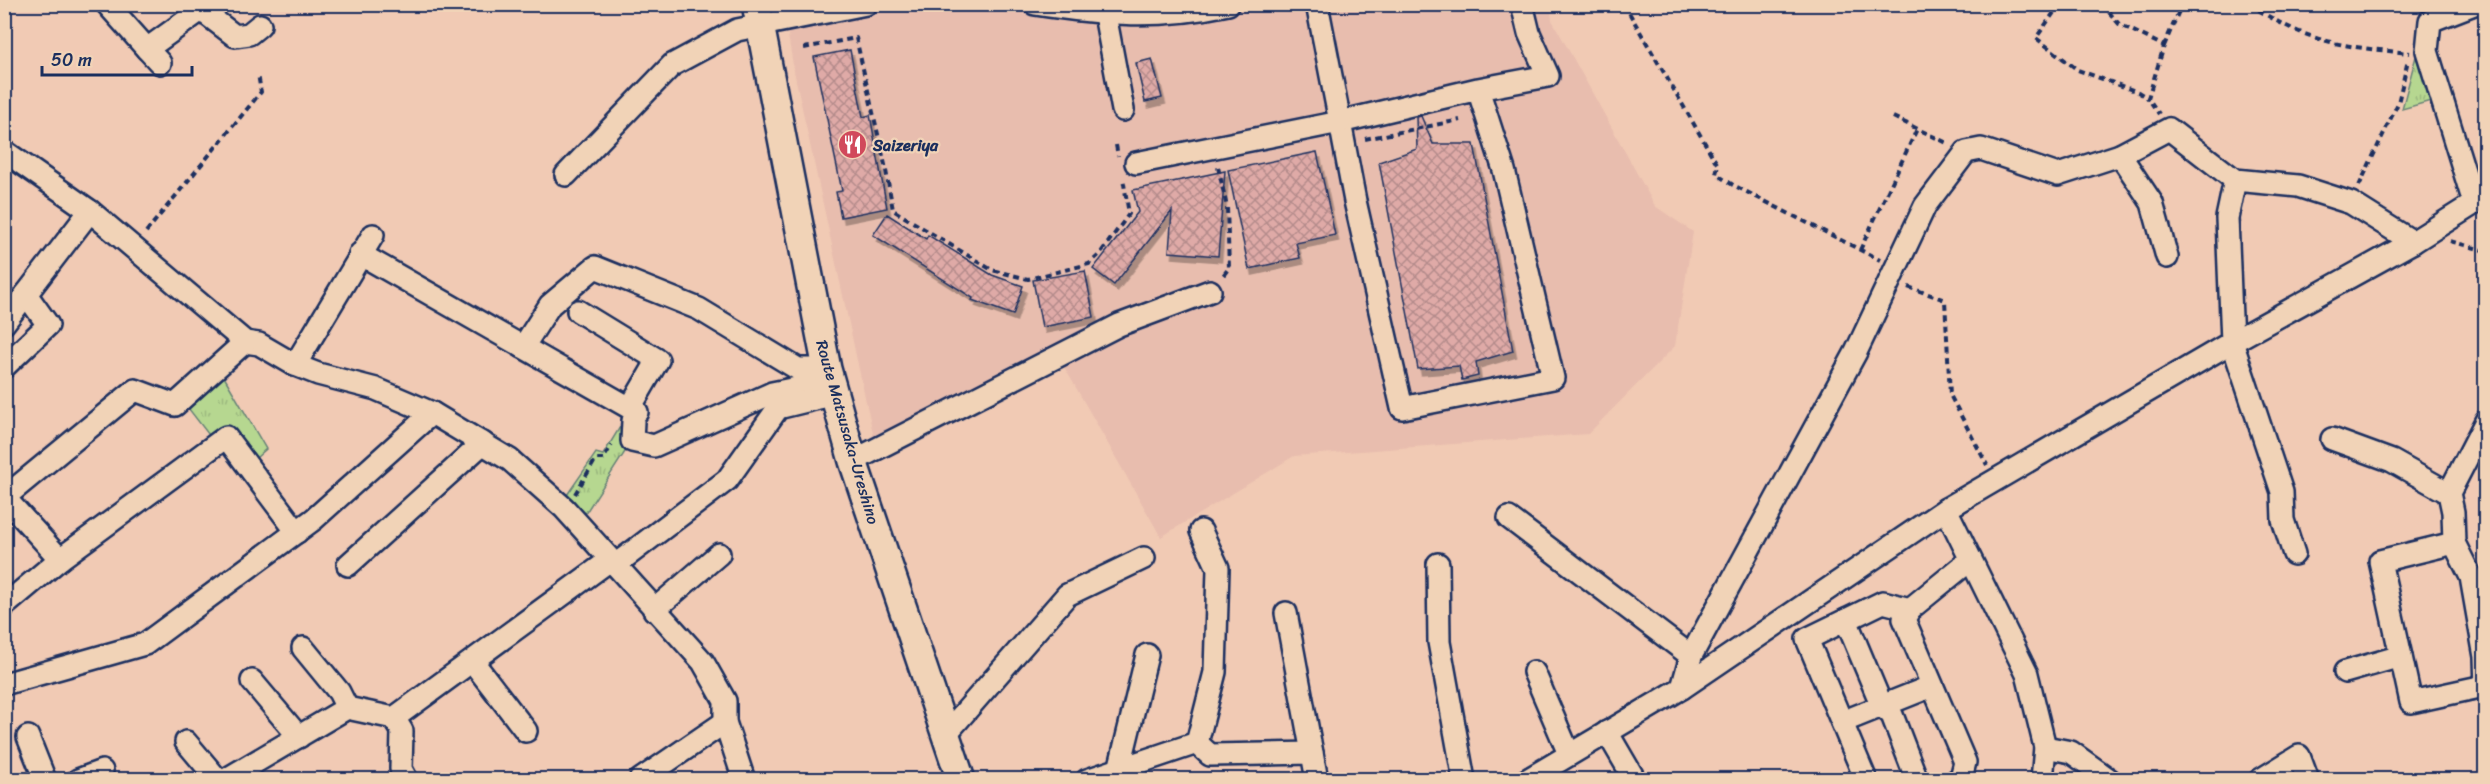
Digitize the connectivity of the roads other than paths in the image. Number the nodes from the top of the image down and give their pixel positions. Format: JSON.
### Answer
{"nodes":[{"id":1,"x":107,"y":4,"type":"edge"},
{"id":2,"x":866,"y":4,"type":"edge"},
{"id":3,"x":1035,"y":4,"type":"edge"},
{"id":4,"x":1228,"y":4,"type":"edge"},
{"id":5,"x":1317,"y":4,"type":"edge"},
{"id":6,"x":1522,"y":4,"type":"edge"},
{"id":7,"x":2474,"y":4,"type":"edge"},
{"id":8,"x":201,"y":7,"type":"edge"},
{"id":9,"x":1104,"y":9,"type":"edge"},
{"id":10,"x":759,"y":16,"type":"edge"},
{"id":11,"x":260,"y":25,"type":"dead end"},
{"id":12,"x":1478,"y":89,"type":"junction"},
{"id":13,"x":1123,"y":110,"type":"dead end"},
{"id":14,"x":1340,"y":122,"type":"junction"},
{"id":15,"x":4,"y":151,"type":"edge"},
{"id":16,"x":2120,"y":155,"type":"junction"},
{"id":17,"x":1126,"y":168,"type":"road end"},
{"id":18,"x":566,"y":175,"type":"dead end"},
{"id":19,"x":2235,"y":180,"type":"junction"},
{"id":20,"x":2480,"y":199,"type":"edge"},
{"id":21,"x":90,"y":211,"type":"junction"},
{"id":22,"x":372,"y":235,"type":"dead end"},
{"id":23,"x":2413,"y":242,"type":"junction"},
{"id":24,"x":360,"y":254,"type":"junction"},
{"id":25,"x":2167,"y":257,"type":"dead end"},
{"id":26,"x":1210,"y":291,"type":"road end"},
{"id":27,"x":26,"y":294,"type":"junction"},
{"id":28,"x":578,"y":311,"type":"dead end"},
{"id":29,"x":5,"y":320,"type":"edge"},
{"id":30,"x":245,"y":342,"type":"junction"},
{"id":31,"x":2232,"y":342,"type":"junction"},
{"id":32,"x":523,"y":347,"type":"junction"},
{"id":33,"x":295,"y":365,"type":"junction"},
{"id":34,"x":4,"y":367,"type":"edge"},
{"id":35,"x":831,"y":381,"type":"junction"},
{"id":36,"x":432,"y":413,"type":"junction"},
{"id":37,"x":633,"y":414,"type":"junction"},
{"id":38,"x":2486,"y":421,"type":"edge"},
{"id":39,"x":2332,"y":439,"type":"dead end"},
{"id":40,"x":483,"y":443,"type":"junction"},
{"id":41,"x":853,"y":461,"type":"junction"},
{"id":42,"x":2449,"y":493,"type":"junction"},
{"id":43,"x":5,"y":497,"type":"edge"},
{"id":44,"x":1946,"y":509,"type":"junction"},
{"id":45,"x":1509,"y":518,"type":"dead end"},
{"id":46,"x":1202,"y":531,"type":"dead end"},
{"id":47,"x":297,"y":532,"type":"junction"},
{"id":48,"x":2454,"y":543,"type":"junction"},
{"id":49,"x":718,"y":554,"type":"dead end"},
{"id":50,"x":2294,"y":554,"type":"dead end"},
{"id":51,"x":1144,"y":558,"type":"dead end"},
{"id":52,"x":60,"y":559,"type":"junction"},
{"id":53,"x":1969,"y":561,"type":"junction"},
{"id":54,"x":612,"y":563,"type":"junction"},
{"id":55,"x":1438,"y":564,"type":"dead end"},
{"id":56,"x":348,"y":565,"type":"dead end"},
{"id":57,"x":4,"y":606,"type":"edge"},
{"id":58,"x":1910,"y":609,"type":"junction"},
{"id":59,"x":654,"y":610,"type":"junction"},
{"id":60,"x":1286,"y":613,"type":"dead end"},
{"id":61,"x":1846,"y":620,"type":"junction"},
{"id":62,"x":303,"y":648,"type":"dead end"},
{"id":63,"x":1147,"y":655,"type":"dead end"},
{"id":64,"x":1691,"y":656,"type":"junction"},
{"id":65,"x":2401,"y":656,"type":"junction"},
{"id":66,"x":473,"y":662,"type":"junction"},
{"id":67,"x":1534,"y":672,"type":"dead end"},
{"id":68,"x":2345,"y":672,"type":"dead end"},
{"id":69,"x":252,"y":681,"type":"dead end"},
{"id":70,"x":4,"y":684,"type":"edge"},
{"id":71,"x":1932,"y":686,"type":"junction"},
{"id":72,"x":1682,"y":688,"type":"junction"},
{"id":73,"x":2485,"y":688,"type":"edge"},
{"id":74,"x":1882,"y":706,"type":"junction"},
{"id":75,"x":347,"y":708,"type":"junction"},
{"id":76,"x":394,"y":718,"type":"junction"},
{"id":77,"x":725,"y":722,"type":"junction"},
{"id":78,"x":1842,"y":722,"type":"junction"},
{"id":79,"x":526,"y":731,"type":"dead end"},
{"id":80,"x":1607,"y":732,"type":"junction"},
{"id":81,"x":945,"y":735,"type":"junction"},
{"id":82,"x":28,"y":737,"type":"dead end"},
{"id":83,"x":299,"y":737,"type":"junction"},
{"id":84,"x":186,"y":742,"type":"dead end"},
{"id":85,"x":1197,"y":743,"type":"junction"},
{"id":86,"x":2044,"y":747,"type":"junction"},
{"id":87,"x":1312,"y":753,"type":"junction"},
{"id":88,"x":1569,"y":754,"type":"junction"},
{"id":89,"x":1119,"y":770,"type":"junction"},
{"id":90,"x":102,"y":771,"type":"dead end"},
{"id":91,"x":1541,"y":776,"type":"edge"},
{"id":92,"x":45,"y":780,"type":"edge"},
{"id":93,"x":78,"y":780,"type":"edge"},
{"id":94,"x":218,"y":780,"type":"edge"},
{"id":95,"x":225,"y":780,"type":"edge"},
{"id":96,"x":407,"y":780,"type":"edge"},
{"id":97,"x":640,"y":780,"type":"edge"},
{"id":98,"x":744,"y":780,"type":"edge"},
{"id":99,"x":961,"y":780,"type":"edge"},
{"id":100,"x":1087,"y":780,"type":"edge"},
{"id":101,"x":1317,"y":780,"type":"edge"},
{"id":102,"x":1464,"y":780,"type":"edge"},
{"id":103,"x":1635,"y":780,"type":"edge"},
{"id":104,"x":1866,"y":780,"type":"edge"},
{"id":105,"x":1917,"y":780,"type":"edge"},
{"id":106,"x":1957,"y":780,"type":"edge"},
{"id":107,"x":2042,"y":780,"type":"edge"},
{"id":108,"x":2110,"y":780,"type":"edge"},
{"id":109,"x":2260,"y":780,"type":"edge"},
{"id":110,"x":2308,"y":780,"type":"edge"}],
"edges":[{"from":1,"to":8,"type":"street"},
{"from":2,"to":10,"type":"street"},
{"from":3,"to":9,"type":"street"},
{"from":4,"to":9,"type":"street"},
{"from":5,"to":14,"type":"street"},
{"from":6,"to":12,"type":"street"},
{"from":7,"to":20,"type":"street"},
{"from":8,"to":11,"type":"street"},
{"from":9,"to":13,"type":"street"},
{"from":10,"to":18,"type":"street"},
{"from":10,"to":35,"type":"main road","name":"Route Matsusaka-Ureshino"},
{"from":12,"to":14,"type":"street"},
{"from":12,"to":14,"type":"street"},
{"from":14,"to":17,"type":"street"},
{"from":15,"to":21,"type":"street"},
{"from":16,"to":19,"type":"street"},
{"from":16,"to":25,"type":"street"},
{"from":16,"to":64,"type":"street"},
{"from":19,"to":23,"type":"street"},
{"from":19,"to":31,"type":"street"},
{"from":20,"to":23,"type":"street"},
{"from":21,"to":27,"type":"street"},
{"from":21,"to":30,"type":"street"},
{"from":22,"to":24,"type":"street"},
{"from":23,"to":31,"type":"street"},
{"from":24,"to":32,"type":"street"},
{"from":24,"to":33,"type":"street"},
{"from":26,"to":41,"type":"street"},
{"from":27,"to":29,"type":"street"},
{"from":27,"to":34,"type":"street"},
{"from":28,"to":37,"type":"street"},
{"from":30,"to":33,"type":"street"},
{"from":30,"to":43,"type":"street"},
{"from":31,"to":44,"type":"street"},
{"from":31,"to":50,"type":"street"},
{"from":32,"to":35,"type":"street"},
{"from":32,"to":37,"type":"street"},
{"from":33,"to":36,"type":"street"},
{"from":35,"to":37,"type":"street"},
{"from":35,"to":41,"type":"main road","name":"Route Matsusaka-Ureshino"},
{"from":35,"to":54,"type":"street"},
{"from":36,"to":40,"type":"street"},
{"from":36,"to":47,"type":"street"},
{"from":38,"to":42,"type":"street"},
{"from":39,"to":42,"type":"street"},
{"from":40,"to":54,"type":"street"},
{"from":40,"to":56,"type":"street"},
{"from":41,"to":81,"type":"main road","name":"Route Matsusaka-Ureshino"},
{"from":42,"to":48,"type":"street"},
{"from":43,"to":52,"type":"street"},
{"from":44,"to":53,"type":"street"},
{"from":44,"to":72,"type":"street"},
{"from":45,"to":64,"type":"street"},
{"from":46,"to":85,"type":"street"},
{"from":47,"to":52,"type":"street"},
{"from":47,"to":70,"type":"street"},
{"from":48,"to":65,"type":"street"},
{"from":48,"to":73,"type":"street"},
{"from":49,"to":59,"type":"street"},
{"from":51,"to":81,"type":"street"},
{"from":52,"to":57,"type":"street"},
{"from":53,"to":58,"type":"street"},
{"from":53,"to":86,"type":"street"},
{"from":54,"to":59,"type":"street"},
{"from":54,"to":66,"type":"street"},
{"from":55,"to":102,"type":"street"},
{"from":58,"to":61,"type":"street"},
{"from":58,"to":71,"type":"street"},
{"from":59,"to":77,"type":"street"},
{"from":60,"to":87,"type":"street"},
{"from":61,"to":74,"type":"street"},
{"from":61,"to":78,"type":"street"},
{"from":62,"to":75,"type":"street"},
{"from":63,"to":89,"type":"street"},
{"from":64,"to":72,"type":"street"},
{"from":65,"to":68,"type":"street"},
{"from":65,"to":73,"type":"street"},
{"from":66,"to":76,"type":"street"},
{"from":66,"to":79,"type":"street"},
{"from":67,"to":88,"type":"street"},
{"from":69,"to":83,"type":"street"},
{"from":71,"to":74,"type":"street"},
{"from":71,"to":106,"type":"street"},
{"from":72,"to":80,"type":"street"},
{"from":74,"to":78,"type":"street"},
{"from":74,"to":105,"type":"street"},
{"from":75,"to":76,"type":"street"},
{"from":75,"to":83,"type":"street"},
{"from":76,"to":96,"type":"street"},
{"from":77,"to":97,"type":"street"},
{"from":77,"to":98,"type":"street"},
{"from":78,"to":104,"type":"street"},
{"from":80,"to":88,"type":"street"},
{"from":80,"to":103,"type":"street"},
{"from":81,"to":99,"type":"main road","name":"Route Matsusaka-Ureshino"},
{"from":82,"to":92,"type":"street"},
{"from":83,"to":95,"type":"street"},
{"from":84,"to":94,"type":"street"},
{"from":85,"to":87,"type":"street"},
{"from":85,"to":89,"type":"street"},
{"from":86,"to":107,"type":"street"},
{"from":86,"to":108,"type":"street"},
{"from":87,"to":101,"type":"street"},
{"from":88,"to":91,"type":"street"},
{"from":89,"to":100,"type":"street"},
{"from":90,"to":93,"type":"street"},
{"from":109,"to":110,"type":"street"}]}
